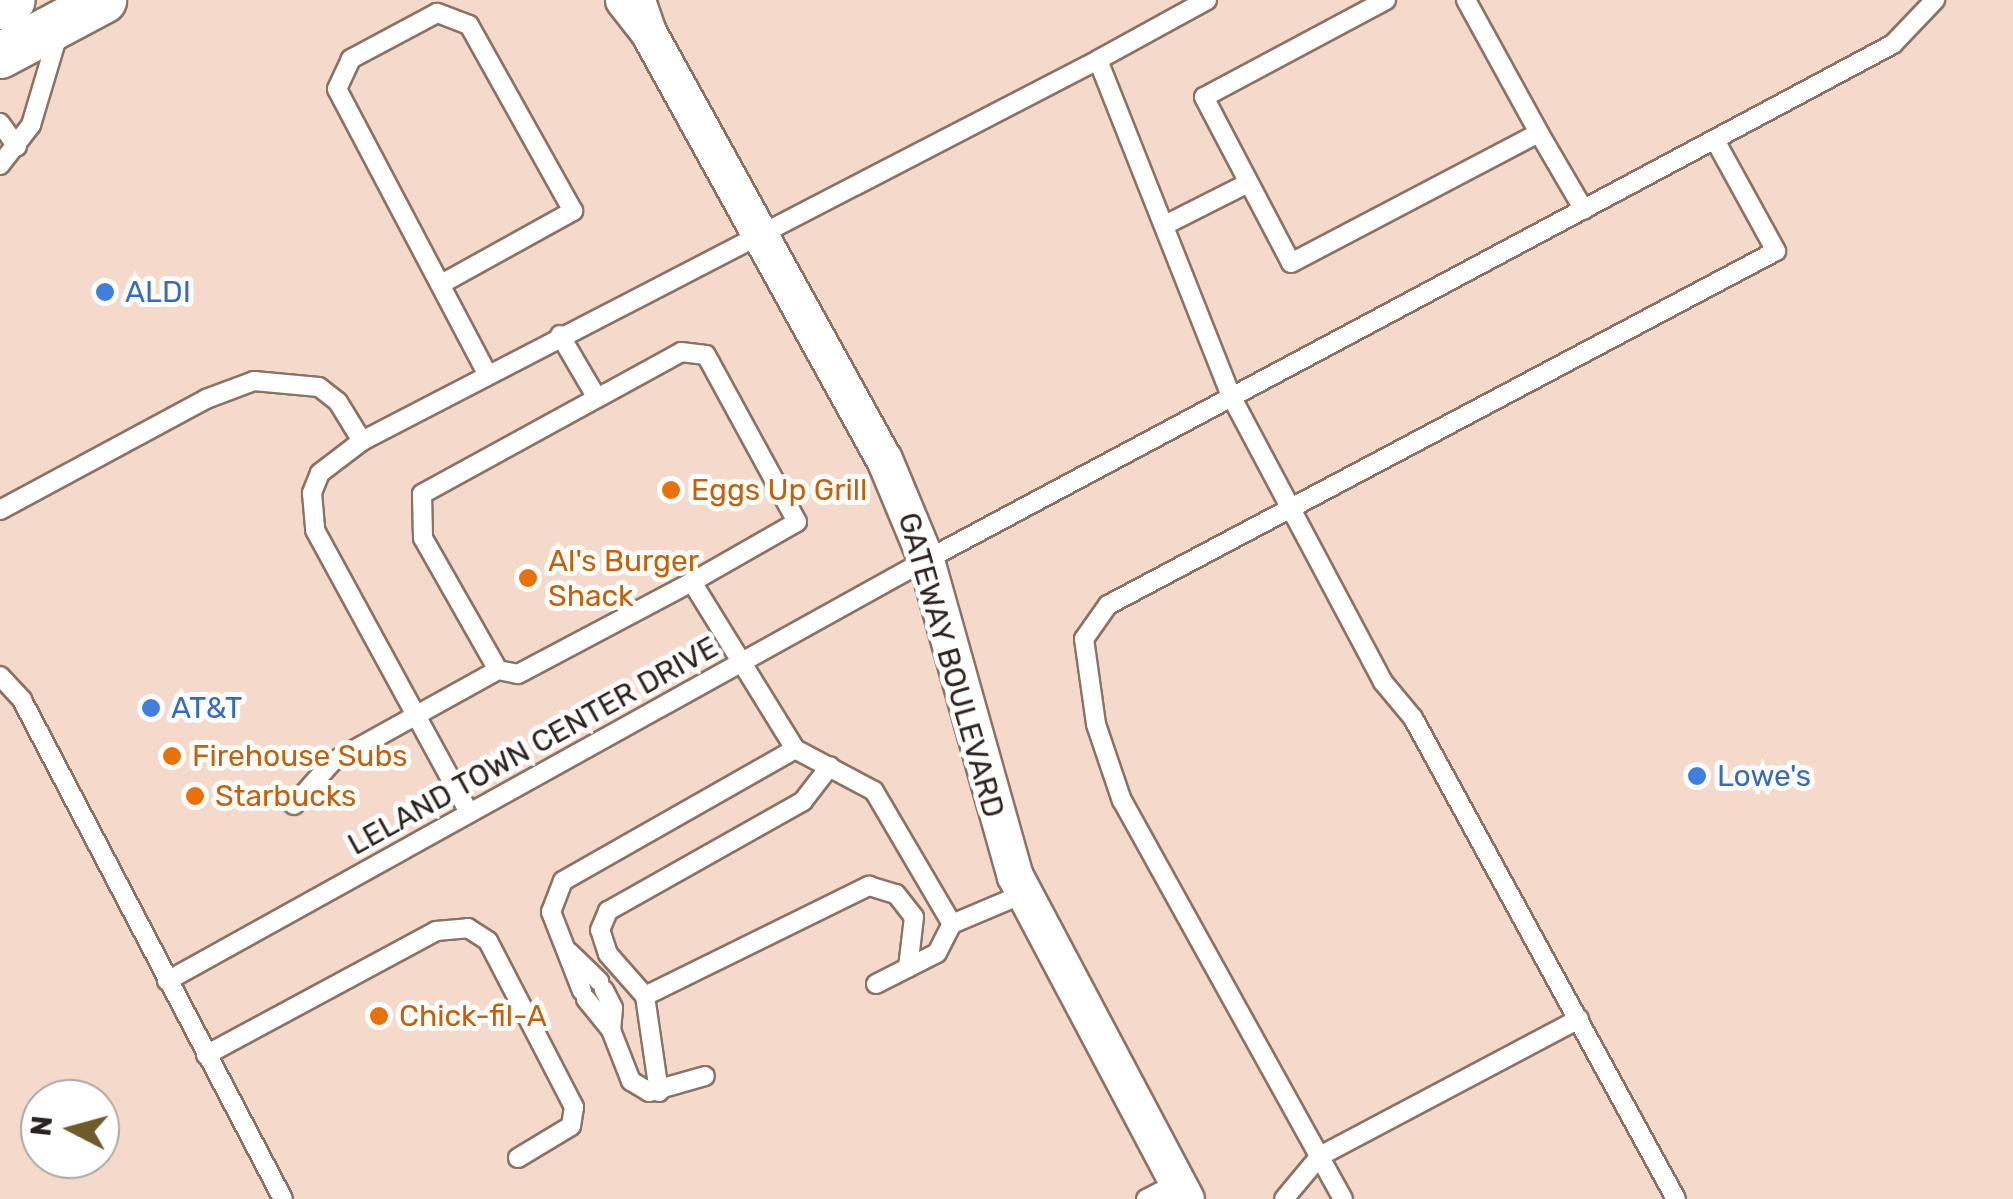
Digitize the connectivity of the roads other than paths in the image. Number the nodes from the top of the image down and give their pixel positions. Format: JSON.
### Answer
{"nodes":[{"id":1,"x":12,"y":0,"type":"edge"},
{"id":2,"x":103,"y":0,"type":"edge"},
{"id":3,"x":623,"y":0,"type":"edge"},
{"id":4,"x":1207,"y":0,"type":"edge"},
{"id":5,"x":1386,"y":0,"type":"edge"},
{"id":6,"x":1466,"y":0,"type":"edge"},
{"id":7,"x":1935,"y":0,"type":"edge"},
{"id":8,"x":0,"y":6,"type":"edge"},
{"id":9,"x":642,"y":16,"type":"edge"},
{"id":10,"x":61,"y":24,"type":"junction"},
{"id":11,"x":0,"y":54,"type":"edge"},
{"id":12,"x":1098,"y":60,"type":"junction"},
{"id":13,"x":0,"y":122,"type":"edge"},
{"id":14,"x":1539,"y":133,"type":"junction"},
{"id":15,"x":1715,"y":140,"type":"junction"},
{"id":16,"x":17,"y":146,"type":"junction"},
{"id":17,"x":0,"y":166,"type":"edge"},
{"id":18,"x":1248,"y":183,"type":"junction"},
{"id":19,"x":1584,"y":210,"type":"junction"},
{"id":20,"x":1167,"y":224,"type":"junction"},
{"id":21,"x":758,"y":232,"type":"junction"},
{"id":22,"x":443,"y":283,"type":"junction"},
{"id":23,"x":560,"y":336,"type":"junction"},
{"id":24,"x":486,"y":372,"type":"junction"},
{"id":25,"x":1232,"y":396,"type":"junction"},
{"id":26,"x":597,"y":398,"type":"junction"},
{"id":27,"x":362,"y":441,"type":"junction"},
{"id":28,"x":1291,"y":505,"type":"junction"},
{"id":29,"x":0,"y":510,"type":"edge"},
{"id":30,"x":926,"y":560,"type":"junction"},
{"id":31,"x":692,"y":582,"type":"junction"},
{"id":32,"x":741,"y":663,"type":"junction"},
{"id":33,"x":498,"y":670,"type":"junction"},
{"id":34,"x":0,"y":676,"type":"edge"},
{"id":35,"x":417,"y":717,"type":"junction"},
{"id":36,"x":795,"y":750,"type":"junction"},
{"id":37,"x":830,"y":766,"type":"junction"},
{"id":38,"x":294,"y":805,"type":"dead end"},
{"id":39,"x":469,"y":813,"type":"junction"},
{"id":40,"x":1023,"y":894,"type":"junction"},
{"id":41,"x":952,"y":924,"type":"junction"},
{"id":42,"x":570,"y":952,"type":"junction"},
{"id":43,"x":908,"y":968,"type":"junction"},
{"id":44,"x":166,"y":981,"type":"junction"},
{"id":45,"x":876,"y":984,"type":"dead end"},
{"id":46,"x":645,"y":996,"type":"junction"},
{"id":47,"x":1579,"y":1019,"type":"junction"},
{"id":48,"x":610,"y":1030,"type":"junction"},
{"id":49,"x":206,"y":1054,"type":"junction"},
{"id":50,"x":705,"y":1076,"type":"dead end"},
{"id":51,"x":660,"y":1092,"type":"junction"},
{"id":52,"x":1320,"y":1156,"type":"junction"},
{"id":53,"x":518,"y":1158,"type":"dead end"},
{"id":54,"x":1169,"y":1194,"type":"edge"},
{"id":55,"x":282,"y":1199,"type":"edge"},
{"id":56,"x":1284,"y":1199,"type":"edge"},
{"id":57,"x":1343,"y":1199,"type":"edge"},
{"id":58,"x":1676,"y":1199,"type":"edge"}],
"edges":[{"from":1,"to":8,"type":"street"},
{"from":2,"to":10,"type":"street"},
{"from":3,"to":9,"type":"street","name":"GATEWAY BOULEVARD"},
{"from":4,"to":12,"type":"lane"},
{"from":5,"to":18,"type":"lane"},
{"from":6,"to":14,"type":"lane"},
{"from":7,"to":15,"type":"lane","name":"LELAND TOWN CENTER DRIVE"},
{"from":9,"to":21,"type":"street","name":"GATEWAY BOULEVARD"},
{"from":10,"to":11,"type":"street"},
{"from":10,"to":16,"type":"lane"},
{"from":12,"to":20,"type":"lane"},
{"from":12,"to":21,"type":"lane"},
{"from":13,"to":16,"type":"lane"},
{"from":14,"to":18,"type":"lane"},
{"from":14,"to":19,"type":"lane"},
{"from":15,"to":19,"type":"lane","name":"LELAND TOWN CENTER DRIVE"},
{"from":15,"to":28,"type":"lane"},
{"from":16,"to":17,"type":"lane"},
{"from":18,"to":20,"type":"lane"},
{"from":19,"to":25,"type":"lane","name":"LELAND TOWN CENTER DRIVE"},
{"from":20,"to":25,"type":"lane"},
{"from":21,"to":23,"type":"lane"},
{"from":21,"to":30,"type":"street","name":"GATEWAY BOULEVARD"},
{"from":22,"to":22,"type":"lane"},
{"from":22,"to":24,"type":"lane"},
{"from":23,"to":24,"type":"lane"},
{"from":23,"to":26,"type":"lane"},
{"from":24,"to":27,"type":"lane"},
{"from":25,"to":28,"type":"lane"},
{"from":25,"to":30,"type":"lane","name":"LELAND TOWN CENTER DRIVE"},
{"from":26,"to":31,"type":"lane"},
{"from":26,"to":33,"type":"lane"},
{"from":27,"to":29,"type":"lane"},
{"from":27,"to":35,"type":"lane"},
{"from":28,"to":47,"type":"lane"},
{"from":28,"to":52,"type":"lane"},
{"from":30,"to":32,"type":"lane","name":"LELAND TOWN CENTER DRIVE"},
{"from":30,"to":40,"type":"street","name":"GATEWAY BOULEVARD"},
{"from":31,"to":32,"type":"lane"},
{"from":31,"to":33,"type":"lane"},
{"from":32,"to":36,"type":"lane"},
{"from":32,"to":39,"type":"lane","name":"LELAND TOWN CENTER DRIVE"},
{"from":33,"to":35,"type":"lane"},
{"from":34,"to":44,"type":"lane"},
{"from":35,"to":38,"type":"lane"},
{"from":35,"to":39,"type":"lane"},
{"from":36,"to":37,"type":"lane"},
{"from":36,"to":42,"type":"lane"},
{"from":37,"to":41,"type":"lane"},
{"from":37,"to":46,"type":"lane"},
{"from":39,"to":44,"type":"lane","name":"LELAND TOWN CENTER DRIVE"},
{"from":40,"to":41,"type":"lane"},
{"from":40,"to":54,"type":"street","name":"GATEWAY BOULEVARD"},
{"from":41,"to":43,"type":"lane"},
{"from":42,"to":48,"type":"lane"},
{"from":42,"to":48,"type":"lane"},
{"from":43,"to":45,"type":"lane"},
{"from":43,"to":46,"type":"lane"},
{"from":44,"to":49,"type":"lane"},
{"from":46,"to":51,"type":"lane"},
{"from":47,"to":52,"type":"lane"},
{"from":47,"to":58,"type":"lane"},
{"from":48,"to":51,"type":"lane"},
{"from":49,"to":53,"type":"lane"},
{"from":49,"to":55,"type":"lane"},
{"from":50,"to":51,"type":"lane"},
{"from":52,"to":56,"type":"lane"},
{"from":52,"to":57,"type":"lane"}]}
